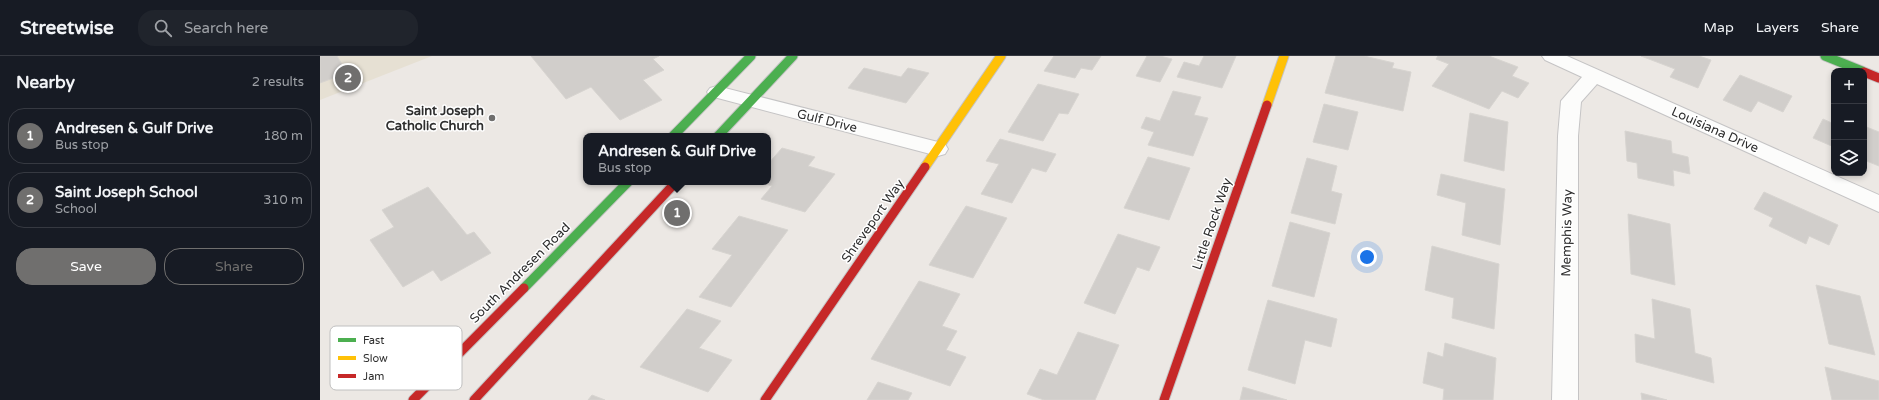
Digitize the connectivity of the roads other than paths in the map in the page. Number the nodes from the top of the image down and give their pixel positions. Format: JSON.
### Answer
{"nodes":[{"id":1,"x":751,"y":56,"type":"edge"},
{"id":2,"x":793,"y":56,"type":"edge"},
{"id":3,"x":1001,"y":56,"type":"edge"},
{"id":4,"x":1284,"y":56,"type":"edge"},
{"id":5,"x":1551,"y":56,"type":"edge"},
{"id":6,"x":1824,"y":56,"type":"edge"},
{"id":7,"x":1855,"y":68,"type":"edge"},
{"id":8,"x":1867,"y":73,"type":"edge"},
{"id":9,"x":1594,"y":75,"type":"junction"},
{"id":10,"x":1879,"y":78,"type":"edge"},
{"id":11,"x":717,"y":92,"type":"junction"},
{"id":12,"x":751,"y":101,"type":"junction"},
{"id":13,"x":676,"y":133,"type":"edge"},
{"id":14,"x":721,"y":133,"type":"edge"},
{"id":15,"x":938,"y":149,"type":"junction"},
{"id":16,"x":625,"y":185,"type":"edge"},
{"id":17,"x":673,"y":185,"type":"edge"},
{"id":18,"x":1879,"y":204,"type":"edge"},
{"id":19,"x":462,"y":350,"type":"edge"},
{"id":20,"x":423,"y":390,"type":"edge"},
{"id":21,"x":413,"y":400,"type":"edge"},
{"id":22,"x":474,"y":400,"type":"edge"},
{"id":23,"x":765,"y":400,"type":"edge"},
{"id":24,"x":1164,"y":400,"type":"edge"},
{"id":25,"x":1565,"y":400,"type":"edge"}],
"edges":[{"from":1,"to":11,"type":"street"},
{"from":2,"to":12,"type":"street"},
{"from":3,"to":15,"type":"street","name":"Shreveport Way"},
{"from":4,"to":24,"type":"street","name":"Little Rock Way"},
{"from":5,"to":9,"type":"street","name":"Louisiana Drive"},
{"from":6,"to":7,"type":"street"},
{"from":8,"to":10,"type":"street"},
{"from":9,"to":18,"type":"street","name":"Louisiana Drive"},
{"from":9,"to":25,"type":"street","name":"Memphis Way"},
{"from":11,"to":12,"type":"street","name":"Gulf Drive"},
{"from":11,"to":13,"type":"street"},
{"from":12,"to":14,"type":"street"},
{"from":12,"to":15,"type":"street","name":"Gulf Drive"},
{"from":15,"to":23,"type":"street","name":"Shreveport Way"},
{"from":16,"to":19,"type":"street","name":"South Andresen Road"},
{"from":17,"to":22,"type":"street"},
{"from":20,"to":21,"type":"street","name":"South Andresen Road"}]}
